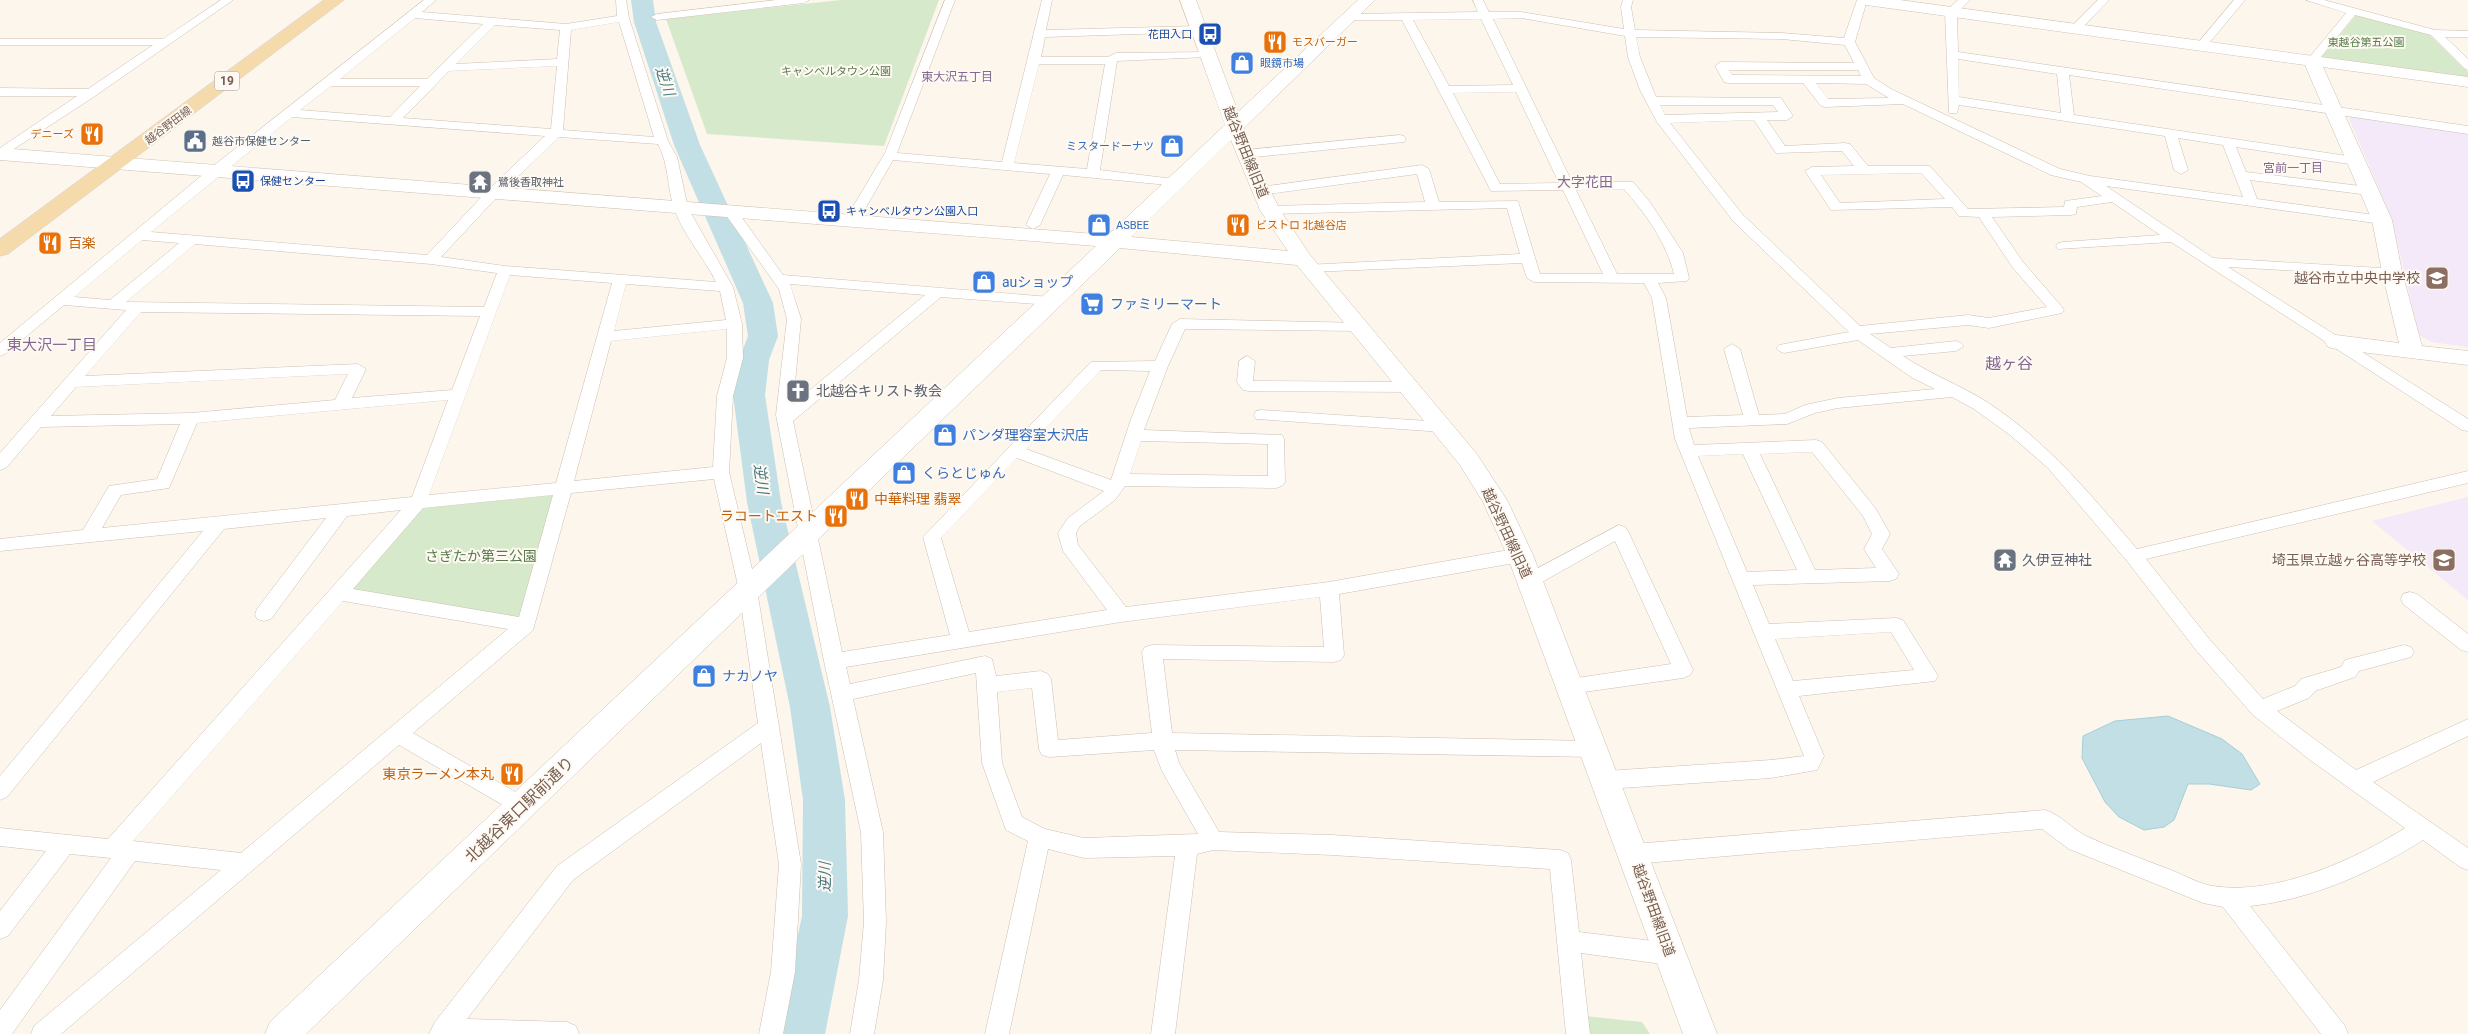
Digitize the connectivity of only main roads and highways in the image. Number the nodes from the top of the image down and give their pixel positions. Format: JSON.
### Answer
{"nodes":[{"id":1,"x":316,"y":0,"type":"edge"},
{"id":2,"x":335,"y":0,"type":"edge"},
{"id":3,"x":109,"y":162,"type":"junction"},
{"id":4,"x":0,"y":234,"type":"edge"},
{"id":5,"x":0,"y":249,"type":"edge"}],
"edges":[{"from":1,"to":3,"type":"main road","name":"越谷野田線","number":"19"},
{"from":2,"to":3,"type":"main road","name":"越谷野田線","number":"19"},
{"from":3,"to":4,"type":"main road","name":"越谷野田線","number":"19"},
{"from":3,"to":5,"type":"main road","name":"越谷野田線","number":"19"}]}
